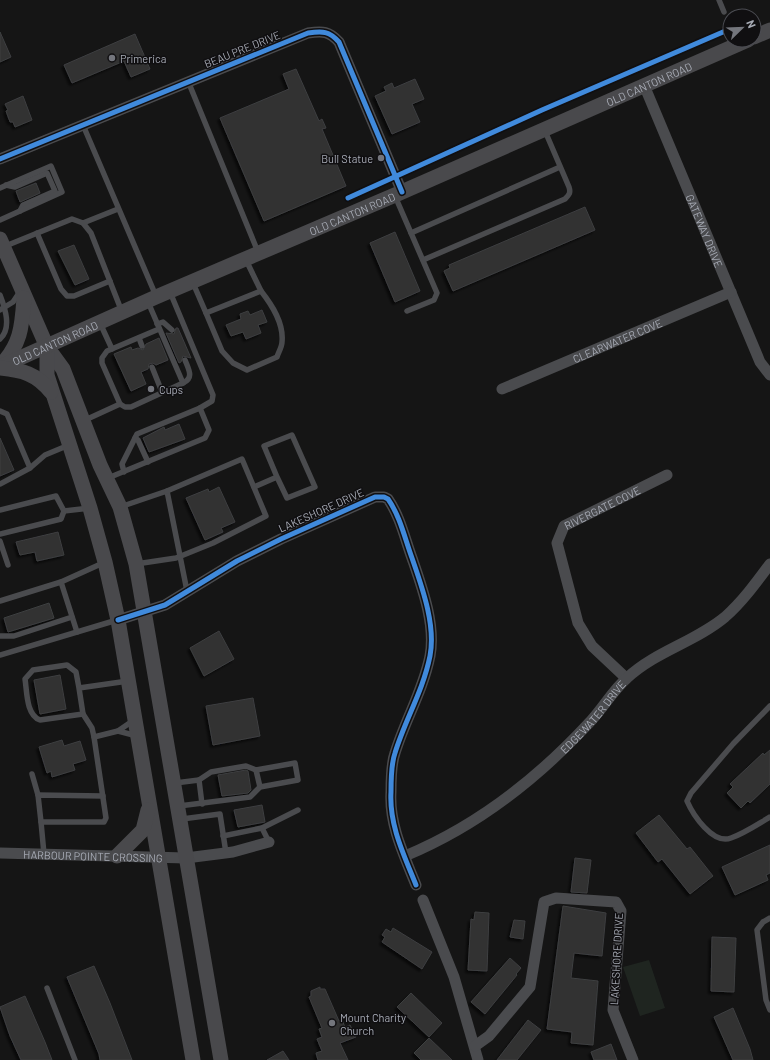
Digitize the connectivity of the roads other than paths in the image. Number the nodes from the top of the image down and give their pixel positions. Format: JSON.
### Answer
{"nodes":[{"id":1,"x":730,"y":48,"type":"edge"},
{"id":2,"x":188,"y":81,"type":"junction"},
{"id":3,"x":644,"y":85,"type":"junction"},
{"id":4,"x":83,"y":125,"type":"junction"},
{"id":5,"x":544,"y":129,"type":"junction"},
{"id":6,"x":0,"y":159,"type":"edge"},
{"id":7,"x":560,"y":168,"type":"junction"},
{"id":8,"x":3,"y":187,"type":"edge"},
{"id":9,"x":399,"y":194,"type":"junction"},
{"id":10,"x":118,"y":209,"type":"junction"},
{"id":11,"x":0,"y":220,"type":"edge"},
{"id":12,"x":83,"y":223,"type":"junction"},
{"id":13,"x":37,"y":233,"type":"junction"},
{"id":14,"x":411,"y":233,"type":"junction"},
{"id":15,"x":3,"y":250,"type":"edge"},
{"id":16,"x":252,"y":257,"type":"junction"},
{"id":17,"x":423,"y":260,"type":"junction"},
{"id":18,"x":110,"y":281,"type":"junction"},
{"id":19,"x":192,"y":282,"type":"junction"},
{"id":20,"x":261,"y":291,"type":"junction"},
{"id":21,"x":23,"y":292,"type":"junction"},
{"id":22,"x":731,"y":292,"type":"junction"},
{"id":23,"x":0,"y":295,"type":"edge"},
{"id":24,"x":158,"y":296,"type":"junction"},
{"id":25,"x":3,"y":309,"type":"edge"},
{"id":26,"x":122,"y":312,"type":"junction"},
{"id":27,"x":407,"y":312,"type":"dead end"},
{"id":28,"x":206,"y":313,"type":"junction"},
{"id":29,"x":100,"y":323,"type":"junction"},
{"id":30,"x":158,"y":326,"type":"junction"},
{"id":31,"x":172,"y":330,"type":"dead end"},
{"id":32,"x":139,"y":338,"type":"junction"},
{"id":33,"x":0,"y":339,"type":"edge"},
{"id":34,"x":142,"y":346,"type":"dead end"},
{"id":35,"x":47,"y":347,"type":"junction"},
{"id":36,"x":112,"y":349,"type":"junction"},
{"id":37,"x":185,"y":360,"type":"dead end"},
{"id":38,"x":0,"y":367,"type":"edge"},
{"id":39,"x":152,"y":367,"type":"dead end"},
{"id":40,"x":770,"y":375,"type":"edge"},
{"id":41,"x":183,"y":383,"type":"junction"},
{"id":42,"x":502,"y":388,"type":"dead end"},
{"id":43,"x":162,"y":392,"type":"junction"},
{"id":44,"x":55,"y":398,"type":"junction"},
{"id":45,"x":120,"y":404,"type":"junction"},
{"id":46,"x":200,"y":408,"type":"junction"},
{"id":47,"x":0,"y":411,"type":"edge"},
{"id":48,"x":83,"y":421,"type":"junction"},
{"id":49,"x":135,"y":438,"type":"junction"},
{"id":50,"x":70,"y":444,"type":"junction"},
{"id":51,"x":148,"y":462,"type":"junction"},
{"id":52,"x":30,"y":468,"type":"junction"},
{"id":53,"x":124,"y":472,"type":"junction"},
{"id":54,"x":667,"y":475,"type":"dead end"},
{"id":55,"x":277,"y":477,"type":"junction"},
{"id":56,"x":106,"y":479,"type":"junction"},
{"id":57,"x":0,"y":484,"type":"edge"},
{"id":58,"x":254,"y":487,"type":"junction"},
{"id":59,"x":168,"y":491,"type":"junction"},
{"id":60,"x":120,"y":507,"type":"junction"},
{"id":61,"x":90,"y":508,"type":"junction"},
{"id":62,"x":0,"y":510,"type":"edge"},
{"id":63,"x":64,"y":511,"type":"junction"},
{"id":64,"x":0,"y":534,"type":"edge"},
{"id":65,"x":0,"y":541,"type":"edge"},
{"id":66,"x":180,"y":556,"type":"junction"},
{"id":67,"x":105,"y":562,"type":"junction"},
{"id":68,"x":8,"y":564,"type":"dead end"},
{"id":69,"x":136,"y":564,"type":"junction"},
{"id":70,"x":770,"y":564,"type":"edge"},
{"id":71,"x":61,"y":582,"type":"junction"},
{"id":72,"x":187,"y":591,"type":"junction"},
{"id":73,"x":0,"y":601,"type":"edge"},
{"id":74,"x":145,"y":612,"type":"junction"},
{"id":75,"x":72,"y":618,"type":"junction"},
{"id":76,"x":118,"y":620,"type":"junction"},
{"id":77,"x":77,"y":632,"type":"junction"},
{"id":78,"x":0,"y":636,"type":"edge"},
{"id":79,"x":0,"y":655,"type":"edge"},
{"id":80,"x":626,"y":678,"type":"junction"},
{"id":81,"x":128,"y":681,"type":"junction"},
{"id":82,"x":79,"y":688,"type":"junction"},
{"id":83,"x":770,"y":706,"type":"edge"},
{"id":84,"x":83,"y":714,"type":"junction"},
{"id":85,"x":134,"y":720,"type":"junction"},
{"id":86,"x":118,"y":731,"type":"junction"},
{"id":87,"x":138,"y":736,"type":"junction"},
{"id":88,"x":94,"y":737,"type":"junction"},
{"id":89,"x":256,"y":770,"type":"junction"},
{"id":90,"x":32,"y":774,"type":"dead end"},
{"id":91,"x":199,"y":780,"type":"junction"},
{"id":92,"x":173,"y":783,"type":"junction"},
{"id":93,"x":260,"y":787,"type":"junction"},
{"id":94,"x":38,"y":795,"type":"junction"},
{"id":95,"x":103,"y":796,"type":"junction"},
{"id":96,"x":149,"y":801,"type":"junction"},
{"id":97,"x":202,"y":804,"type":"junction"},
{"id":98,"x":298,"y":810,"type":"dead end"},
{"id":99,"x":178,"y":813,"type":"junction"},
{"id":100,"x":770,"y":817,"type":"edge"},
{"id":101,"x":41,"y":822,"type":"junction"},
{"id":102,"x":262,"y":828,"type":"junction"},
{"id":103,"x":223,"y":836,"type":"junction"},
{"id":104,"x":269,"y":842,"type":"joint"},
{"id":105,"x":0,"y":853,"type":"edge"},
{"id":106,"x":226,"y":853,"type":"junction"},
{"id":107,"x":44,"y":854,"type":"junction"},
{"id":108,"x":117,"y":856,"type":"junction"},
{"id":109,"x":159,"y":856,"type":"junction"},
{"id":110,"x":405,"y":856,"type":"junction"},
{"id":111,"x":186,"y":858,"type":"junction"},
{"id":112,"x":416,"y":885,"type":"dead end"},
{"id":113,"x":423,"y":900,"type":"dead end"},
{"id":114,"x":770,"y":918,"type":"edge"},
{"id":115,"x":47,"y":988,"type":"dead end"},
{"id":116,"x":770,"y":1010,"type":"edge"},
{"id":117,"x":475,"y":1046,"type":"junction"},
{"id":118,"x":75,"y":1060,"type":"edge"},
{"id":119,"x":193,"y":1060,"type":"edge"},
{"id":120,"x":221,"y":1060,"type":"edge"},
{"id":121,"x":478,"y":1060,"type":"edge"},
{"id":122,"x":633,"y":1060,"type":"edge"}],
"edges":[{"from":1,"to":3,"type":"main road","name":"OLD CANTON ROAD"},
{"from":2,"to":4,"type":"street","name":"BEAU PRE DRIVE"},
{"from":2,"to":9,"type":"street","name":"BEAU PRE DRIVE"},
{"from":2,"to":16,"type":"lane"},
{"from":3,"to":5,"type":"main road","name":"OLD CANTON ROAD"},
{"from":3,"to":22,"type":"street","name":"GATEWAY DRIVE"},
{"from":4,"to":6,"type":"street","name":"BEAU PRE DRIVE"},
{"from":4,"to":10,"type":"lane"},
{"from":5,"to":7,"type":"lane"},
{"from":5,"to":9,"type":"main road","name":"OLD CANTON ROAD"},
{"from":7,"to":14,"type":"lane"},
{"from":7,"to":17,"type":"lane"},
{"from":8,"to":11,"type":"lane"},
{"from":9,"to":14,"type":"lane"},
{"from":9,"to":16,"type":"main road","name":"OLD CANTON ROAD"},
{"from":10,"to":12,"type":"lane"},
{"from":10,"to":24,"type":"lane"},
{"from":12,"to":13,"type":"lane"},
{"from":12,"to":18,"type":"lane"},
{"from":13,"to":15,"type":"lane"},
{"from":13,"to":18,"type":"lane"},
{"from":14,"to":17,"type":"lane"},
{"from":15,"to":21,"type":"main road"},
{"from":16,"to":19,"type":"main road","name":"OLD CANTON ROAD"},
{"from":16,"to":20,"type":"lane"},
{"from":17,"to":27,"type":"lane"},
{"from":18,"to":26,"type":"lane"},
{"from":19,"to":24,"type":"main road","name":"OLD CANTON ROAD"},
{"from":19,"to":28,"type":"lane"},
{"from":20,"to":28,"type":"lane"},
{"from":20,"to":28,"type":"lane"},
{"from":21,"to":25,"type":"lane"},
{"from":21,"to":35,"type":"main road"},
{"from":21,"to":38,"type":"main road"},
{"from":22,"to":40,"type":"street","name":"GATEWAY DRIVE"},
{"from":22,"to":42,"type":"street","name":"CLEARWATER COVE"},
{"from":23,"to":25,"type":"lane"},
{"from":24,"to":26,"type":"main road","name":"OLD CANTON ROAD"},
{"from":24,"to":30,"type":"lane"},
{"from":24,"to":46,"type":"lane"},
{"from":25,"to":33,"type":"lane"},
{"from":26,"to":29,"type":"main road","name":"OLD CANTON ROAD"},
{"from":29,"to":35,"type":"main road","name":"OLD CANTON ROAD"},
{"from":29,"to":36,"type":"lane"},
{"from":30,"to":31,"type":"lane"},
{"from":30,"to":32,"type":"lane"},
{"from":30,"to":41,"type":"lane"},
{"from":32,"to":34,"type":"lane"},
{"from":32,"to":36,"type":"lane"},
{"from":35,"to":38,"type":"main road","name":"OLD CANTON ROAD"},
{"from":35,"to":44,"type":"main road"},
{"from":35,"to":48,"type":"main road"},
{"from":36,"to":45,"type":"lane"},
{"from":37,"to":41,"type":"lane"},
{"from":38,"to":44,"type":"main road"},
{"from":39,"to":43,"type":"lane"},
{"from":41,"to":43,"type":"lane"},
{"from":43,"to":45,"type":"lane"},
{"from":44,"to":50,"type":"main road"},
{"from":45,"to":48,"type":"lane"},
{"from":46,"to":49,"type":"lane"},
{"from":46,"to":51,"type":"lane"},
{"from":47,"to":52,"type":"lane"},
{"from":48,"to":56,"type":"main road"},
{"from":49,"to":51,"type":"lane"},
{"from":49,"to":53,"type":"lane"},
{"from":50,"to":52,"type":"lane"},
{"from":50,"to":61,"type":"main road"},
{"from":51,"to":53,"type":"lane"},
{"from":52,"to":57,"type":"lane"},
{"from":53,"to":56,"type":"lane"},
{"from":54,"to":80,"type":"street","name":"RIVERGATE COVE"},
{"from":55,"to":55,"type":"lane"},
{"from":55,"to":58,"type":"lane"},
{"from":56,"to":60,"type":"main road"},
{"from":58,"to":59,"type":"lane"},
{"from":58,"to":66,"type":"lane"},
{"from":59,"to":60,"type":"lane"},
{"from":59,"to":66,"type":"lane"},
{"from":60,"to":69,"type":"main road"},
{"from":61,"to":63,"type":"lane"},
{"from":61,"to":67,"type":"main road"},
{"from":62,"to":63,"type":"lane"},
{"from":63,"to":64,"type":"lane"},
{"from":65,"to":68,"type":"lane"},
{"from":66,"to":69,"type":"lane"},
{"from":66,"to":72,"type":"lane"},
{"from":67,"to":71,"type":"lane"},
{"from":67,"to":76,"type":"main road"},
{"from":69,"to":74,"type":"main road"},
{"from":70,"to":80,"type":"street","name":"EDGEWATER DRIVE"},
{"from":71,"to":73,"type":"lane"},
{"from":71,"to":75,"type":"lane"},
{"from":72,"to":74,"type":"street","name":"LAKESHORE DRIVE"},
{"from":72,"to":110,"type":"street","name":"LAKESHORE DRIVE"},
{"from":74,"to":76,"type":"street","name":"LAKESHORE DRIVE"},
{"from":74,"to":92,"type":"main road"},
{"from":75,"to":77,"type":"lane"},
{"from":75,"to":78,"type":"lane"},
{"from":76,"to":77,"type":"lane"},
{"from":76,"to":81,"type":"main road"},
{"from":77,"to":79,"type":"lane"},
{"from":80,"to":110,"type":"street","name":"EDGEWATER DRIVE"},
{"from":81,"to":82,"type":"lane"},
{"from":81,"to":85,"type":"main road"},
{"from":82,"to":84,"type":"lane"},
{"from":82,"to":84,"type":"lane"},
{"from":83,"to":100,"type":"lane"},
{"from":84,"to":88,"type":"lane"},
{"from":85,"to":86,"type":"lane"},
{"from":85,"to":87,"type":"main road"},
{"from":86,"to":87,"type":"lane"},
{"from":86,"to":88,"type":"lane"},
{"from":87,"to":96,"type":"main road"},
{"from":88,"to":95,"type":"lane"},
{"from":89,"to":91,"type":"lane"},
{"from":89,"to":93,"type":"lane"},
{"from":89,"to":93,"type":"lane"},
{"from":90,"to":94,"type":"lane"},
{"from":91,"to":92,"type":"lane"},
{"from":91,"to":97,"type":"lane"},
{"from":92,"to":99,"type":"main road"},
{"from":93,"to":97,"type":"lane"},
{"from":94,"to":95,"type":"lane"},
{"from":94,"to":101,"type":"lane"},
{"from":95,"to":101,"type":"lane"},
{"from":96,"to":108,"type":"main road"},
{"from":96,"to":109,"type":"main road"},
{"from":97,"to":99,"type":"lane"},
{"from":98,"to":102,"type":"lane"},
{"from":99,"to":103,"type":"lane"},
{"from":99,"to":111,"type":"main road"},
{"from":101,"to":107,"type":"lane"},
{"from":102,"to":103,"type":"lane"},
{"from":102,"to":104,"type":"lane"},
{"from":103,"to":106,"type":"lane"},
{"from":104,"to":106,"type":"street","name":"HARBOUR POINTE CROSSING"},
{"from":105,"to":107,"type":"street","name":"HARBOUR POINTE CROSSING"},
{"from":106,"to":111,"type":"street","name":"HARBOUR POINTE CROSSING"},
{"from":107,"to":108,"type":"street","name":"HARBOUR POINTE CROSSING"},
{"from":108,"to":109,"type":"street","name":"HARBOUR POINTE CROSSING"},
{"from":109,"to":111,"type":"street","name":"HARBOUR POINTE CROSSING"},
{"from":109,"to":119,"type":"main road"},
{"from":110,"to":112,"type":"street","name":"LAKESHORE DRIVE"},
{"from":111,"to":120,"type":"main road"},
{"from":113,"to":117,"type":"street"},
{"from":114,"to":116,"type":"lane"},
{"from":115,"to":118,"type":"lane"},
{"from":117,"to":121,"type":"street"},
{"from":117,"to":122,"type":"street","name":"LAKESHORE DRIVE"}]}
